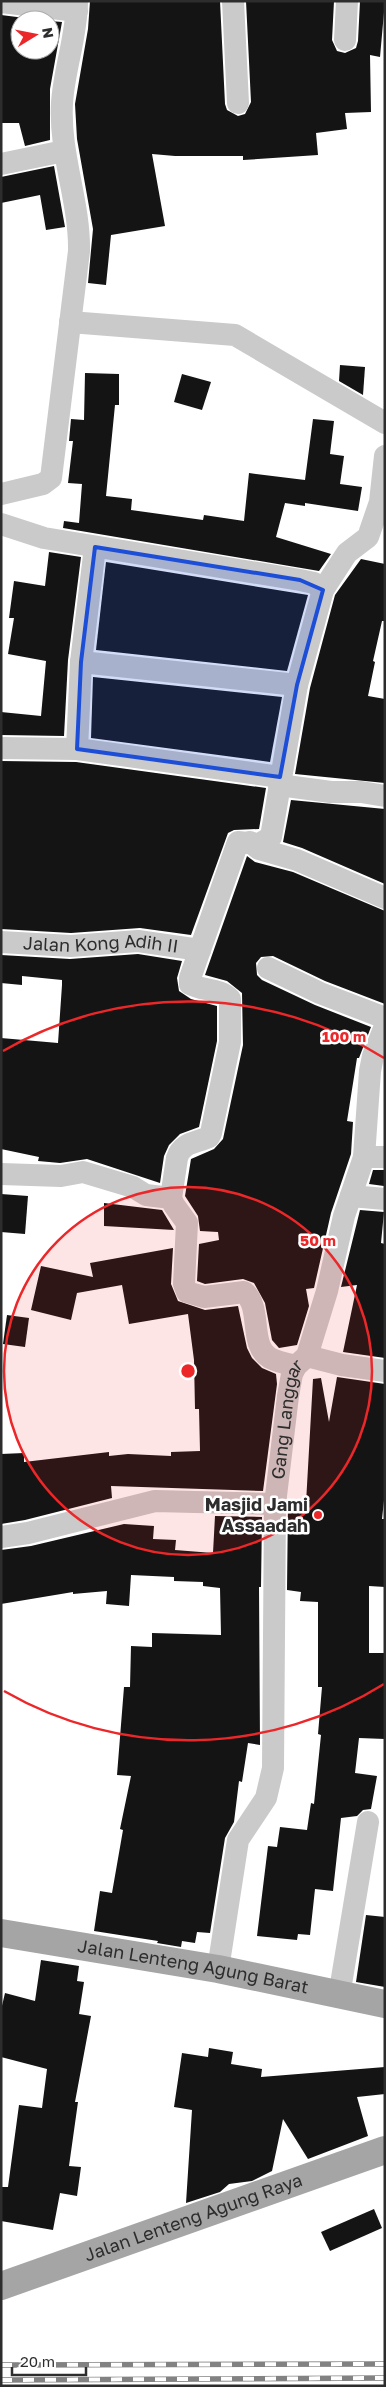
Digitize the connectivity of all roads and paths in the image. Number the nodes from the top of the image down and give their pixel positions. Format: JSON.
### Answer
{"nodes":[{"id":1,"x":233,"y":1,"type":"edge"},
{"id":2,"x":347,"y":1,"type":"edge"},
{"id":3,"x":1,"y":2,"type":"edge"},
{"id":4,"x":77,"y":6,"type":"edge"},
{"id":5,"x":345,"y":40,"type":"dead end"},
{"id":6,"x":238,"y":103,"type":"dead end"},
{"id":7,"x":64,"y":151,"type":"junction"},
{"id":8,"x":1,"y":164,"type":"edge"},
{"id":9,"x":70,"y":322,"type":"junction"},
{"id":10,"x":385,"y":423,"type":"edge"},
{"id":11,"x":385,"y":456,"type":"edge"},
{"id":12,"x":1,"y":494,"type":"edge"},
{"id":13,"x":1,"y":524,"type":"edge"},
{"id":14,"x":95,"y":547,"type":"junction"},
{"id":15,"x":323,"y":590,"type":"junction"},
{"id":16,"x":81,"y":662,"type":"junction"},
{"id":17,"x":297,"y":685,"type":"junction"},
{"id":18,"x":1,"y":748,"type":"edge"},
{"id":19,"x":77,"y":749,"type":"junction"},
{"id":20,"x":279,"y":781,"type":"junction"},
{"id":21,"x":385,"y":796,"type":"edge"},
{"id":22,"x":250,"y":842,"type":"junction"},
{"id":23,"x":385,"y":898,"type":"edge"},
{"id":24,"x":1,"y":942,"type":"edge"},
{"id":25,"x":200,"y":950,"type":"junction"},
{"id":26,"x":268,"y":968,"type":"dead end"},
{"id":27,"x":385,"y":1018,"type":"edge"},
{"id":28,"x":385,"y":1026,"type":"edge"},
{"id":29,"x":377,"y":1071,"type":"edge"},
{"id":30,"x":374,"y":1157,"type":"edge"},
{"id":31,"x":1,"y":1174,"type":"edge"},
{"id":32,"x":351,"y":1196,"type":"junction"},
{"id":33,"x":172,"y":1198,"type":"junction"},
{"id":34,"x":385,"y":1199,"type":"edge"},
{"id":35,"x":302,"y":1361,"type":"junction"},
{"id":36,"x":385,"y":1371,"type":"edge"},
{"id":37,"x":275,"y":1504,"type":"junction"},
{"id":38,"x":1,"y":1537,"type":"edge"},
{"id":39,"x":368,"y":1822,"type":"dead end"},
{"id":40,"x":1,"y":1933,"type":"edge"},
{"id":41,"x":218,"y":1969,"type":"junction"},
{"id":42,"x":338,"y":1996,"type":"junction"},
{"id":43,"x":385,"y":2004,"type":"edge"},
{"id":44,"x":385,"y":2150,"type":"edge"},
{"id":45,"x":1,"y":2286,"type":"edge"}],
"edges":[{"from":1,"to":6,"type":"street"},
{"from":2,"to":5,"type":"street"},
{"from":3,"to":4,"type":"street"},
{"from":4,"to":7,"type":"street"},
{"from":7,"to":8,"type":"street"},
{"from":7,"to":9,"type":"street"},
{"from":9,"to":10,"type":"street"},
{"from":9,"to":12,"type":"street"},
{"from":11,"to":15,"type":"street"},
{"from":13,"to":14,"type":"street"},
{"from":14,"to":15,"type":"street"},
{"from":14,"to":16,"type":"street"},
{"from":15,"to":17,"type":"street"},
{"from":16,"to":17,"type":"street"},
{"from":16,"to":19,"type":"street"},
{"from":17,"to":20,"type":"street"},
{"from":18,"to":19,"type":"street"},
{"from":19,"to":20,"type":"street"},
{"from":20,"to":21,"type":"street"},
{"from":20,"to":22,"type":"street"},
{"from":22,"to":23,"type":"street"},
{"from":22,"to":25,"type":"street"},
{"from":24,"to":25,"type":"street","name":"Jalan Kong Adih II"},
{"from":25,"to":33,"type":"street"},
{"from":26,"to":27,"type":"street"},
{"from":28,"to":29,"type":"street","name":"Gang Langgar"},
{"from":29,"to":30,"type":"street","name":"Gang Langgar"},
{"from":30,"to":32,"type":"street","name":"Gang Langgar"},
{"from":31,"to":33,"type":"street"},
{"from":32,"to":34,"type":"street"},
{"from":32,"to":35,"type":"street","name":"Gang Langgar"},
{"from":33,"to":35,"type":"street"},
{"from":35,"to":36,"type":"street"},
{"from":35,"to":37,"type":"street","name":"Gang Langgar"},
{"from":37,"to":38,"type":"street"},
{"from":37,"to":41,"type":"street","name":"Gang Langgar"},
{"from":39,"to":42,"type":"street"},
{"from":40,"to":41,"type":"main road","name":"Jalan Lenteng Agung Barat"},
{"from":41,"to":42,"type":"main road","name":"Jalan Lenteng Agung Barat"},
{"from":42,"to":43,"type":"main road","name":"Jalan Lenteng Agung Barat"},
{"from":44,"to":45,"type":"main road","name":"Jalan Lenteng Agung Raya"}]}
